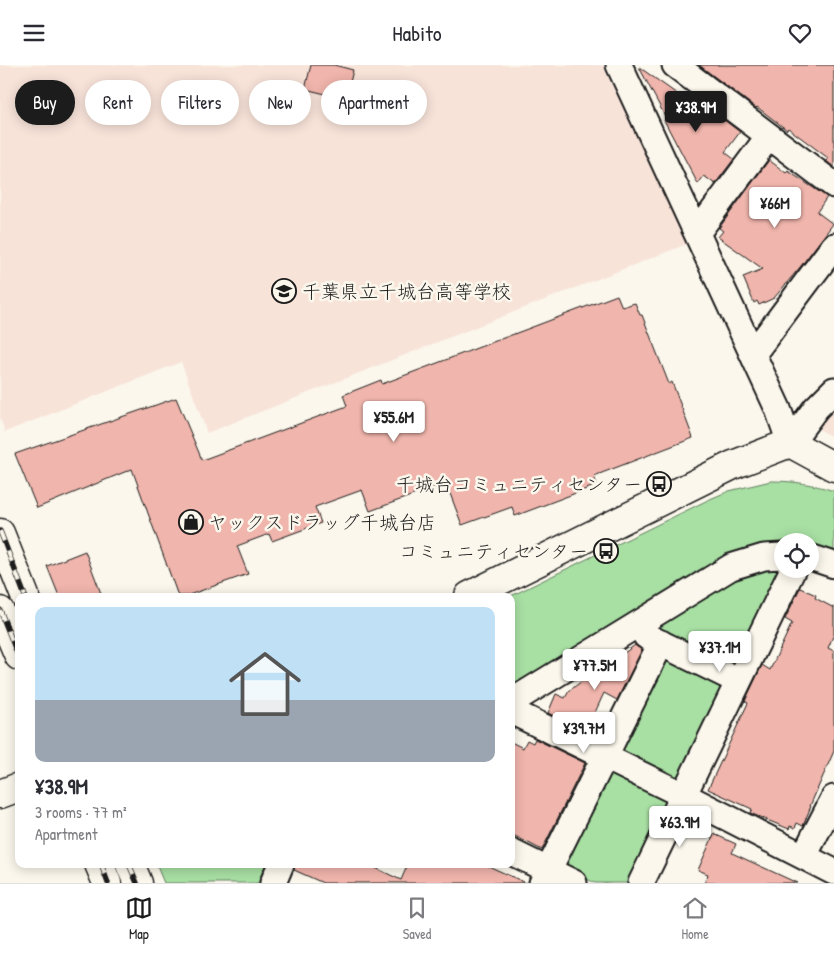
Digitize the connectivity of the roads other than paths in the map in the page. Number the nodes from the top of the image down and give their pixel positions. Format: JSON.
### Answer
{"nodes":[{"id":1,"x":620,"y":65,"type":"edge"},
{"id":2,"x":675,"y":65,"type":"edge"},
{"id":3,"x":769,"y":136,"type":"junction"},
{"id":4,"x":834,"y":185,"type":"edge"},
{"id":5,"x":697,"y":233,"type":"junction"},
{"id":6,"x":834,"y":246,"type":"edge"},
{"id":7,"x":753,"y":354,"type":"junction"},
{"id":8,"x":834,"y":390,"type":"edge"},
{"id":9,"x":790,"y":443,"type":"junction"},
{"id":10,"x":834,"y":467,"type":"edge"},
{"id":11,"x":0,"y":533,"type":"edge"},
{"id":12,"x":774,"y":556,"type":"edge"},
{"id":13,"x":819,"y":560,"type":"edge"},
{"id":14,"x":834,"y":565,"type":"edge"},
{"id":15,"x":788,"y":578,"type":"edge"},
{"id":16,"x":24,"y":593,"type":"edge"},
{"id":17,"x":475,"y":593,"type":"edge"},
{"id":18,"x":0,"y":611,"type":"edge"},
{"id":19,"x":630,"y":628,"type":"junction"},
{"id":20,"x":661,"y":643,"type":"junction"},
{"id":21,"x":15,"y":647,"type":"edge"},
{"id":22,"x":738,"y":681,"type":"junction"},
{"id":23,"x":515,"y":700,"type":"edge"},
{"id":24,"x":515,"y":713,"type":"edge"},
{"id":25,"x":604,"y":757,"type":"junction"},
{"id":26,"x":15,"y":788,"type":"edge"},
{"id":27,"x":0,"y":794,"type":"edge"},
{"id":28,"x":683,"y":795,"type":"junction"},
{"id":29,"x":834,"y":797,"type":"edge"},
{"id":30,"x":515,"y":855,"type":"edge"},
{"id":31,"x":804,"y":857,"type":"junction"},
{"id":32,"x":101,"y":868,"type":"edge"},
{"id":33,"x":132,"y":868,"type":"edge"},
{"id":34,"x":834,"y":872,"type":"edge"},
{"id":35,"x":546,"y":877,"type":"edge"},
{"id":36,"x":107,"y":883,"type":"edge"},
{"id":37,"x":138,"y":883,"type":"edge"},
{"id":38,"x":574,"y":883,"type":"edge"},
{"id":39,"x":641,"y":883,"type":"edge"}],
"edges":[{"from":1,"to":5,"type":"street"},
{"from":2,"to":3,"type":"street"},
{"from":3,"to":4,"type":"street"},
{"from":3,"to":5,"type":"street"},
{"from":5,"to":7,"type":"street"},
{"from":6,"to":7,"type":"street"},
{"from":7,"to":9,"type":"street"},
{"from":8,"to":9,"type":"street"},
{"from":9,"to":10,"type":"street"},
{"from":9,"to":17,"type":"street"},
{"from":11,"to":16,"type":"street"},
{"from":12,"to":19,"type":"street"},
{"from":13,"to":14,"type":"street"},
{"from":15,"to":22,"type":"street"},
{"from":18,"to":21,"type":"street"},
{"from":19,"to":20,"type":"street"},
{"from":19,"to":23,"type":"street"},
{"from":20,"to":22,"type":"street"},
{"from":20,"to":25,"type":"street"},
{"from":22,"to":28,"type":"street"},
{"from":24,"to":25,"type":"street"},
{"from":25,"to":28,"type":"street"},
{"from":25,"to":35,"type":"street"},
{"from":26,"to":27,"type":"street"},
{"from":28,"to":31,"type":"street"},
{"from":28,"to":39,"type":"street"},
{"from":29,"to":31,"type":"street"},
{"from":30,"to":35,"type":"street"},
{"from":31,"to":34,"type":"street"},
{"from":32,"to":36,"type":"street"},
{"from":33,"to":37,"type":"street"},
{"from":35,"to":38,"type":"street"}]}
